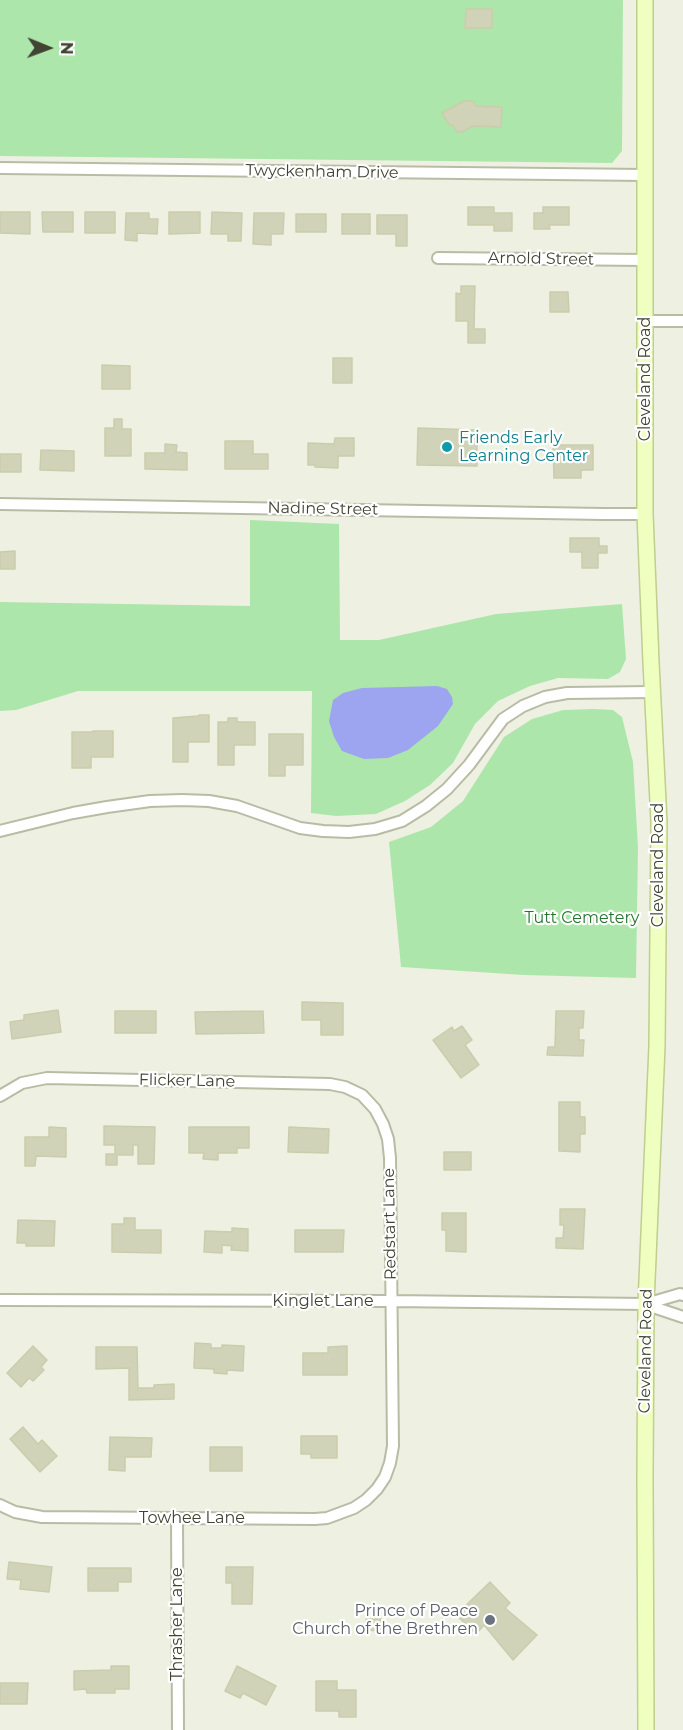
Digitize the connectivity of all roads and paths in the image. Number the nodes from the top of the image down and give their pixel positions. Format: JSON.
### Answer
{"nodes":[{"id":1,"x":645,"y":0,"type":"edge"},
{"id":2,"x":0,"y":168,"type":"edge"},
{"id":3,"x":645,"y":175,"type":"junction"},
{"id":4,"x":438,"y":258,"type":"dead end"},
{"id":5,"x":645,"y":260,"type":"junction"},
{"id":6,"x":645,"y":321,"type":"junction"},
{"id":7,"x":683,"y":321,"type":"edge"},
{"id":8,"x":0,"y":504,"type":"edge"},
{"id":9,"x":645,"y":514,"type":"junction"},
{"id":10,"x":652,"y":692,"type":"junction"},
{"id":11,"x":0,"y":831,"type":"edge"},
{"id":12,"x":0,"y":1096,"type":"edge"},
{"id":13,"x":371,"y":1104,"type":"joint"},
{"id":14,"x":683,"y":1295,"type":"edge"},
{"id":15,"x":0,"y":1300,"type":"edge"},
{"id":16,"x":391,"y":1301,"type":"junction"},
{"id":17,"x":646,"y":1304,"type":"junction"},
{"id":18,"x":683,"y":1317,"type":"edge"},
{"id":19,"x":377,"y":1489,"type":"joint"},
{"id":20,"x":0,"y":1505,"type":"edge"},
{"id":21,"x":177,"y":1518,"type":"junction"},
{"id":22,"x":178,"y":1730,"type":"edge"},
{"id":23,"x":646,"y":1730,"type":"edge"}],
"edges":[{"from":1,"to":3,"type":"main road","name":"Cleveland Road"},
{"from":2,"to":3,"type":"street","name":"Twyckenham Drive"},
{"from":3,"to":5,"type":"main road","name":"Cleveland Road"},
{"from":4,"to":5,"type":"street","name":"Arnold Street"},
{"from":5,"to":6,"type":"main road","name":"Cleveland Road"},
{"from":6,"to":7,"type":"street"},
{"from":6,"to":9,"type":"main road","name":"Cleveland Road"},
{"from":8,"to":9,"type":"street","name":"Nadine Street"},
{"from":9,"to":10,"type":"main road","name":"Cleveland Road"},
{"from":10,"to":11,"type":"street"},
{"from":10,"to":17,"type":"main road","name":"Cleveland Road"},
{"from":12,"to":13,"type":"street","name":"Flicker Lane"},
{"from":13,"to":16,"type":"street","name":"Redstart Lane"},
{"from":14,"to":17,"type":"street"},
{"from":15,"to":16,"type":"street","name":"Kinglet Lane"},
{"from":16,"to":17,"type":"street","name":"Kinglet Lane"},
{"from":16,"to":19,"type":"street","name":"Redstart Lane"},
{"from":17,"to":18,"type":"street"},
{"from":17,"to":23,"type":"main road","name":"Cleveland Road"},
{"from":19,"to":21,"type":"street","name":"Towhee Lane"},
{"from":20,"to":21,"type":"street","name":"Towhee Lane"},
{"from":21,"to":22,"type":"street","name":"Thrasher Lane"}]}
